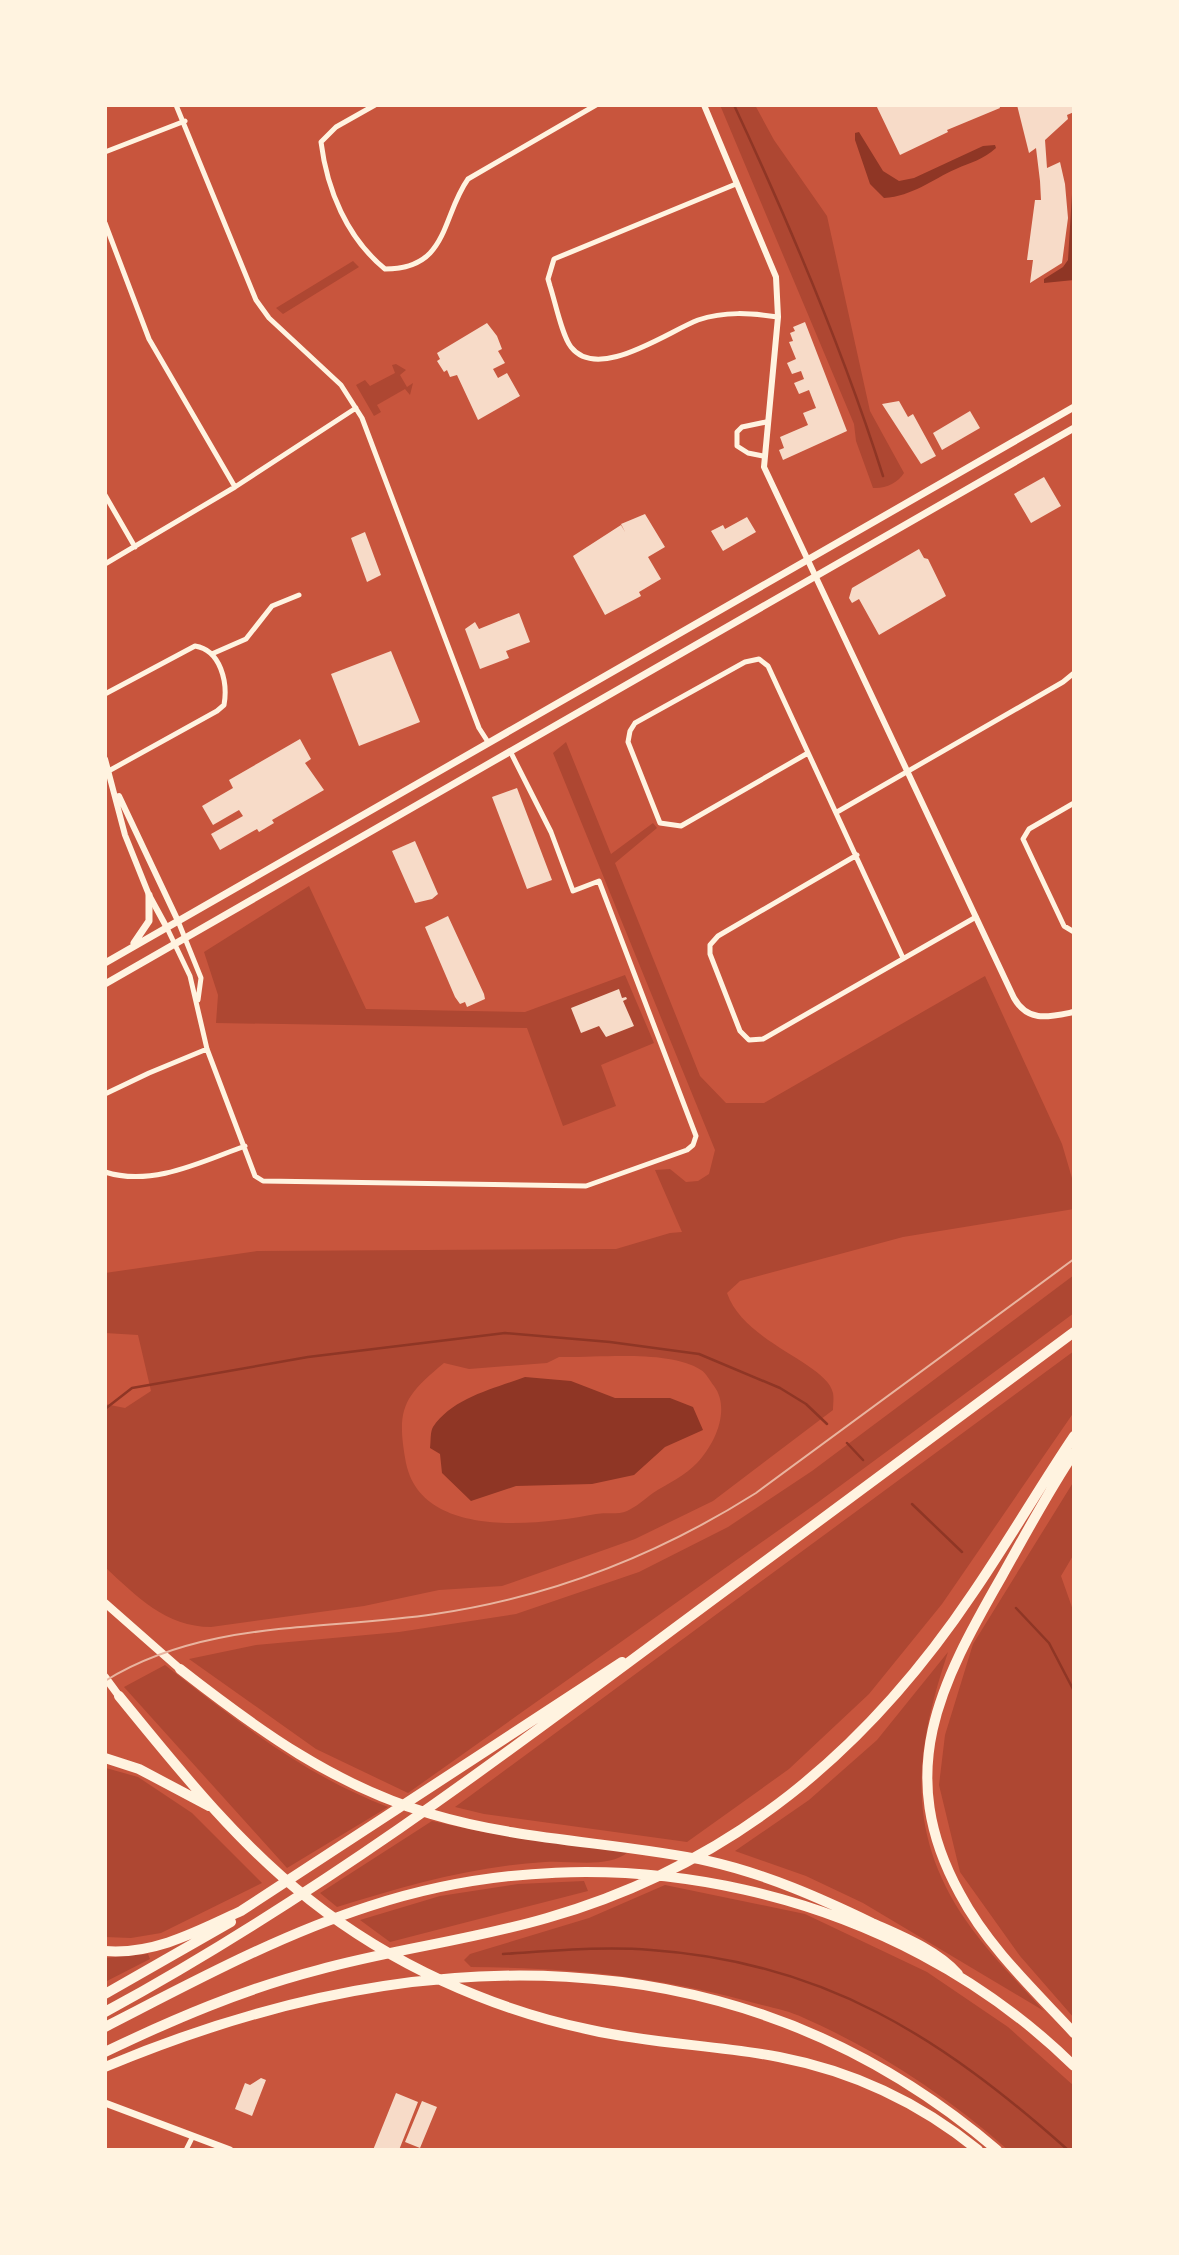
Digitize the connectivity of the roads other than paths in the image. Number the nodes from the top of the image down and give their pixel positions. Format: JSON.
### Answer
{"nodes":[{"id":1,"x":176,"y":105,"type":"edge"},
{"id":2,"x":375,"y":105,"type":"edge"},
{"id":3,"x":596,"y":105,"type":"edge"},
{"id":4,"x":704,"y":105,"type":"edge"},
{"id":5,"x":185,"y":121,"type":"junction"},
{"id":6,"x":105,"y":152,"type":"edge"},
{"id":7,"x":736,"y":184,"type":"junction"},
{"id":8,"x":105,"y":223,"type":"edge"},
{"id":9,"x":778,"y":317,"type":"junction"},
{"id":10,"x":1074,"y":407,"type":"edge"},
{"id":11,"x":356,"y":408,"type":"junction"},
{"id":12,"x":766,"y":422,"type":"junction"},
{"id":13,"x":1074,"y":428,"type":"edge"},
{"id":14,"x":763,"y":456,"type":"junction"},
{"id":15,"x":235,"y":487,"type":"junction"},
{"id":16,"x":105,"y":495,"type":"edge"},
{"id":17,"x":135,"y":547,"type":"junction"},
{"id":18,"x":810,"y":561,"type":"junction"},
{"id":19,"x":105,"y":564,"type":"edge"},
{"id":20,"x":817,"y":574,"type":"junction"},
{"id":21,"x":299,"y":595,"type":"dead end"},
{"id":22,"x":214,"y":653,"type":"junction"},
{"id":23,"x":1074,"y":673,"type":"edge"},
{"id":24,"x":105,"y":694,"type":"edge"},
{"id":25,"x":488,"y":742,"type":"junction"},
{"id":26,"x":510,"y":751,"type":"junction"},
{"id":27,"x":808,"y":753,"type":"junction"},
{"id":28,"x":105,"y":759,"type":"edge"},
{"id":29,"x":107,"y":772,"type":"edge"},
{"id":30,"x":907,"y":772,"type":"junction"},
{"id":31,"x":113,"y":785,"type":"junction"},
{"id":32,"x":1074,"y":803,"type":"edge"},
{"id":33,"x":837,"y":812,"type":"junction"},
{"id":34,"x":857,"y":855,"type":"junction"},
{"id":35,"x":149,"y":895,"type":"junction"},
{"id":36,"x":976,"y":917,"type":"junction"},
{"id":37,"x":178,"y":921,"type":"junction"},
{"id":38,"x":167,"y":928,"type":"junction"},
{"id":39,"x":1074,"y":932,"type":"edge"},
{"id":40,"x":187,"y":938,"type":"junction"},
{"id":41,"x":175,"y":945,"type":"junction"},
{"id":42,"x":132,"y":947,"type":"junction"},
{"id":43,"x":904,"y":958,"type":"junction"},
{"id":44,"x":105,"y":963,"type":"edge"},
{"id":45,"x":105,"y":984,"type":"edge"},
{"id":46,"x":197,"y":1003,"type":"junction"},
{"id":47,"x":1074,"y":1012,"type":"edge"},
{"id":48,"x":207,"y":1049,"type":"junction"},
{"id":49,"x":105,"y":1094,"type":"edge"},
{"id":50,"x":245,"y":1146,"type":"junction"},
{"id":51,"x":105,"y":1172,"type":"edge"},
{"id":52,"x":1074,"y":1332,"type":"edge"},
{"id":53,"x":1074,"y":1436,"type":"edge"},
{"id":54,"x":1074,"y":1453,"type":"edge"},
{"id":55,"x":105,"y":1604,"type":"edge"},
{"id":56,"x":690,"y":1617,"type":"junction"},
{"id":57,"x":180,"y":1669,"type":"joint"},
{"id":58,"x":105,"y":1677,"type":"edge"},
{"id":59,"x":119,"y":1696,"type":"joint"},
{"id":60,"x":105,"y":1758,"type":"edge"},
{"id":61,"x":214,"y":1809,"type":"junction"},
{"id":62,"x":241,"y":1911,"type":"junction"},
{"id":63,"x":105,"y":1951,"type":"edge"},
{"id":64,"x":958,"y":1975,"type":"junction"},
{"id":65,"x":105,"y":1994,"type":"edge"},
{"id":66,"x":105,"y":2012,"type":"edge"},
{"id":67,"x":105,"y":2027,"type":"edge"},
{"id":68,"x":1074,"y":2033,"type":"edge"},
{"id":69,"x":105,"y":2052,"type":"edge"},
{"id":70,"x":1074,"y":2066,"type":"edge"},
{"id":71,"x":105,"y":2067,"type":"edge"},
{"id":72,"x":105,"y":2103,"type":"edge"},
{"id":73,"x":192,"y":2136,"type":"junction"},
{"id":74,"x":187,"y":2150,"type":"edge"},
{"id":75,"x":230,"y":2150,"type":"edge"},
{"id":76,"x":978,"y":2150,"type":"edge"},
{"id":77,"x":997,"y":2150,"type":"edge"}],
"edges":[{"from":1,"to":5,"type":"street"},
{"from":2,"to":3,"type":"street"},
{"from":4,"to":7,"type":"street"},
{"from":5,"to":6,"type":"street"},
{"from":5,"to":11,"type":"street"},
{"from":7,"to":9,"type":"street"},
{"from":7,"to":9,"type":"street"},
{"from":8,"to":15,"type":"street"},
{"from":9,"to":12,"type":"street"},
{"from":10,"to":18,"type":"main road"},
{"from":11,"to":15,"type":"street"},
{"from":11,"to":25,"type":"street"},
{"from":12,"to":14,"type":"street"},
{"from":12,"to":14,"type":"street"},
{"from":13,"to":20,"type":"main road"},
{"from":14,"to":18,"type":"street"},
{"from":15,"to":17,"type":"street"},
{"from":16,"to":17,"type":"street"},
{"from":17,"to":19,"type":"street"},
{"from":18,"to":20,"type":"street"},
{"from":18,"to":25,"type":"main road"},
{"from":20,"to":26,"type":"main road"},
{"from":20,"to":30,"type":"street"},
{"from":21,"to":22,"type":"street"},
{"from":22,"to":24,"type":"street"},
{"from":22,"to":29,"type":"street"},
{"from":23,"to":30,"type":"street"},
{"from":25,"to":37,"type":"main road"},
{"from":26,"to":40,"type":"main road"},
{"from":26,"to":50,"type":"street"},
{"from":27,"to":27,"type":"street"},
{"from":27,"to":33,"type":"street"},
{"from":28,"to":29,"type":"street"},
{"from":29,"to":31,"type":"street"},
{"from":30,"to":33,"type":"street"},
{"from":30,"to":36,"type":"street"},
{"from":31,"to":35,"type":"street"},
{"from":31,"to":37,"type":"street"},
{"from":32,"to":39,"type":"street"},
{"from":33,"to":34,"type":"street"},
{"from":34,"to":43,"type":"street"},
{"from":34,"to":43,"type":"street"},
{"from":35,"to":38,"type":"street"},
{"from":35,"to":42,"type":"main road"},
{"from":36,"to":43,"type":"street"},
{"from":36,"to":47,"type":"street"},
{"from":37,"to":38,"type":"main road"},
{"from":37,"to":40,"type":"street"},
{"from":38,"to":41,"type":"street"},
{"from":38,"to":42,"type":"main road"},
{"from":40,"to":41,"type":"main road"},
{"from":40,"to":46,"type":"street"},
{"from":41,"to":45,"type":"main road"},
{"from":41,"to":46,"type":"street"},
{"from":42,"to":44,"type":"main road"},
{"from":46,"to":48,"type":"street"},
{"from":48,"to":49,"type":"street"},
{"from":48,"to":50,"type":"street"},
{"from":50,"to":51,"type":"street"},
{"from":52,"to":56,"type":"highway"},
{"from":53,"to":69,"type":"highway"},
{"from":54,"to":68,"type":"highway"},
{"from":55,"to":57,"type":"main road"},
{"from":56,"to":62,"type":"highway"},
{"from":56,"to":66,"type":"highway"},
{"from":57,"to":64,"type":"highway"},
{"from":58,"to":59,"type":"main road"},
{"from":59,"to":61,"type":"highway"},
{"from":60,"to":61,"type":"highway"},
{"from":61,"to":76,"type":"highway"},
{"from":62,"to":63,"type":"highway"},
{"from":62,"to":65,"type":"highway"},
{"from":64,"to":67,"type":"highway"},
{"from":64,"to":70,"type":"highway"},
{"from":71,"to":77,"type":"highway"},
{"from":72,"to":73,"type":"main road"},
{"from":73,"to":74,"type":"street"},
{"from":73,"to":75,"type":"main road"}]}
